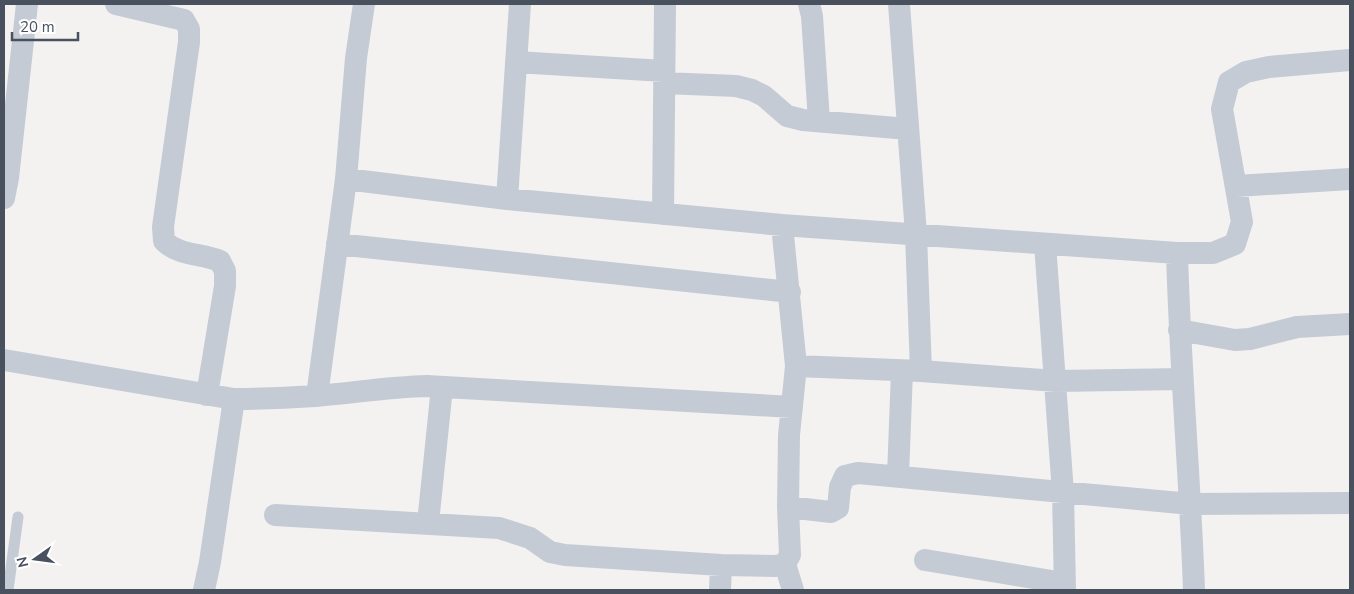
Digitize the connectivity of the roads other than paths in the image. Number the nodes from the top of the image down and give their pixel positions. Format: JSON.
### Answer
{"nodes":[{"id":1,"x":27,"y":4,"type":"edge"},
{"id":2,"x":116,"y":4,"type":"edge"},
{"id":3,"x":364,"y":4,"type":"edge"},
{"id":4,"x":520,"y":4,"type":"edge"},
{"id":5,"x":665,"y":4,"type":"edge"},
{"id":6,"x":809,"y":4,"type":"edge"},
{"id":7,"x":899,"y":4,"type":"edge"},
{"id":8,"x":1350,"y":60,"type":"edge"},
{"id":9,"x":516,"y":62,"type":"junction"},
{"id":10,"x":664,"y":77,"type":"junction"},
{"id":11,"x":819,"y":121,"type":"junction"},
{"id":12,"x":908,"y":129,"type":"junction"},
{"id":13,"x":1350,"y":179,"type":"edge"},
{"id":14,"x":346,"y":180,"type":"junction"},
{"id":15,"x":1236,"y":186,"type":"junction"},
{"id":16,"x":4,"y":198,"type":"edge"},
{"id":17,"x":507,"y":199,"type":"junction"},
{"id":18,"x":663,"y":214,"type":"junction"},
{"id":19,"x":782,"y":225,"type":"junction"},
{"id":20,"x":916,"y":234,"type":"junction"},
{"id":21,"x":337,"y":244,"type":"junction"},
{"id":22,"x":1045,"y":244,"type":"junction"},
{"id":23,"x":1177,"y":253,"type":"junction"},
{"id":24,"x":790,"y":292,"type":"junction"},
{"id":25,"x":1350,"y":324,"type":"edge"},
{"id":26,"x":1179,"y":330,"type":"junction"},
{"id":27,"x":4,"y":360,"type":"edge"},
{"id":28,"x":796,"y":366,"type":"junction"},
{"id":29,"x":911,"y":371,"type":"junction"},
{"id":30,"x":1182,"y":378,"type":"junction"},
{"id":31,"x":1056,"y":381,"type":"junction"},
{"id":32,"x":442,"y":387,"type":"junction"},
{"id":33,"x":207,"y":395,"type":"junction"},
{"id":34,"x":317,"y":396,"type":"junction"},
{"id":35,"x":234,"y":399,"type":"junction"},
{"id":36,"x":792,"y":407,"type":"junction"},
{"id":37,"x":898,"y":476,"type":"junction"},
{"id":38,"x":1063,"y":493,"type":"junction"},
{"id":39,"x":1350,"y":503,"type":"edge"},
{"id":40,"x":1191,"y":504,"type":"junction"},
{"id":41,"x":788,"y":507,"type":"junction"},
{"id":42,"x":276,"y":515,"type":"dead end"},
{"id":43,"x":18,"y":517,"type":"dead end"},
{"id":44,"x":428,"y":523,"type":"junction"},
{"id":45,"x":925,"y":560,"type":"dead end"},
{"id":46,"x":786,"y":564,"type":"junction"},
{"id":47,"x":721,"y":565,"type":"junction"},
{"id":48,"x":1064,"y":587,"type":"edge"},
{"id":49,"x":8,"y":590,"type":"edge"},
{"id":50,"x":204,"y":590,"type":"edge"},
{"id":51,"x":720,"y":590,"type":"edge"},
{"id":52,"x":793,"y":590,"type":"edge"},
{"id":53,"x":1194,"y":590,"type":"edge"}],
"edges":[{"from":1,"to":16,"type":"street"},
{"from":2,"to":33,"type":"street"},
{"from":3,"to":14,"type":"street"},
{"from":4,"to":9,"type":"street"},
{"from":5,"to":10,"type":"street"},
{"from":6,"to":11,"type":"street"},
{"from":7,"to":12,"type":"street"},
{"from":8,"to":15,"type":"street"},
{"from":9,"to":10,"type":"street"},
{"from":9,"to":17,"type":"street"},
{"from":10,"to":11,"type":"street"},
{"from":10,"to":18,"type":"street"},
{"from":11,"to":12,"type":"street"},
{"from":12,"to":20,"type":"street"},
{"from":13,"to":15,"type":"street"},
{"from":14,"to":17,"type":"street"},
{"from":14,"to":21,"type":"street"},
{"from":15,"to":23,"type":"street"},
{"from":17,"to":18,"type":"street"},
{"from":18,"to":19,"type":"street"},
{"from":19,"to":20,"type":"street"},
{"from":19,"to":24,"type":"street"},
{"from":20,"to":22,"type":"street"},
{"from":20,"to":29,"type":"street"},
{"from":21,"to":24,"type":"street"},
{"from":21,"to":34,"type":"street"},
{"from":22,"to":23,"type":"street"},
{"from":22,"to":31,"type":"street"},
{"from":23,"to":26,"type":"street"},
{"from":24,"to":28,"type":"street"},
{"from":25,"to":26,"type":"street"},
{"from":26,"to":30,"type":"street"},
{"from":27,"to":33,"type":"street"},
{"from":28,"to":29,"type":"street"},
{"from":28,"to":36,"type":"street"},
{"from":29,"to":31,"type":"street"},
{"from":29,"to":37,"type":"street"},
{"from":30,"to":31,"type":"street"},
{"from":30,"to":40,"type":"street"},
{"from":31,"to":38,"type":"street"},
{"from":32,"to":34,"type":"street"},
{"from":32,"to":36,"type":"street"},
{"from":32,"to":44,"type":"street"},
{"from":33,"to":35,"type":"street"},
{"from":34,"to":35,"type":"street"},
{"from":35,"to":50,"type":"street"},
{"from":36,"to":41,"type":"street"},
{"from":37,"to":38,"type":"street"},
{"from":37,"to":41,"type":"street"},
{"from":38,"to":40,"type":"street"},
{"from":38,"to":48,"type":"street"},
{"from":39,"to":40,"type":"street"},
{"from":40,"to":53,"type":"street"},
{"from":41,"to":46,"type":"street"},
{"from":42,"to":44,"type":"street"},
{"from":43,"to":49,"type":"lane"},
{"from":44,"to":47,"type":"street"},
{"from":45,"to":48,"type":"street"},
{"from":46,"to":47,"type":"street"},
{"from":46,"to":52,"type":"street"},
{"from":47,"to":51,"type":"street"}]}
